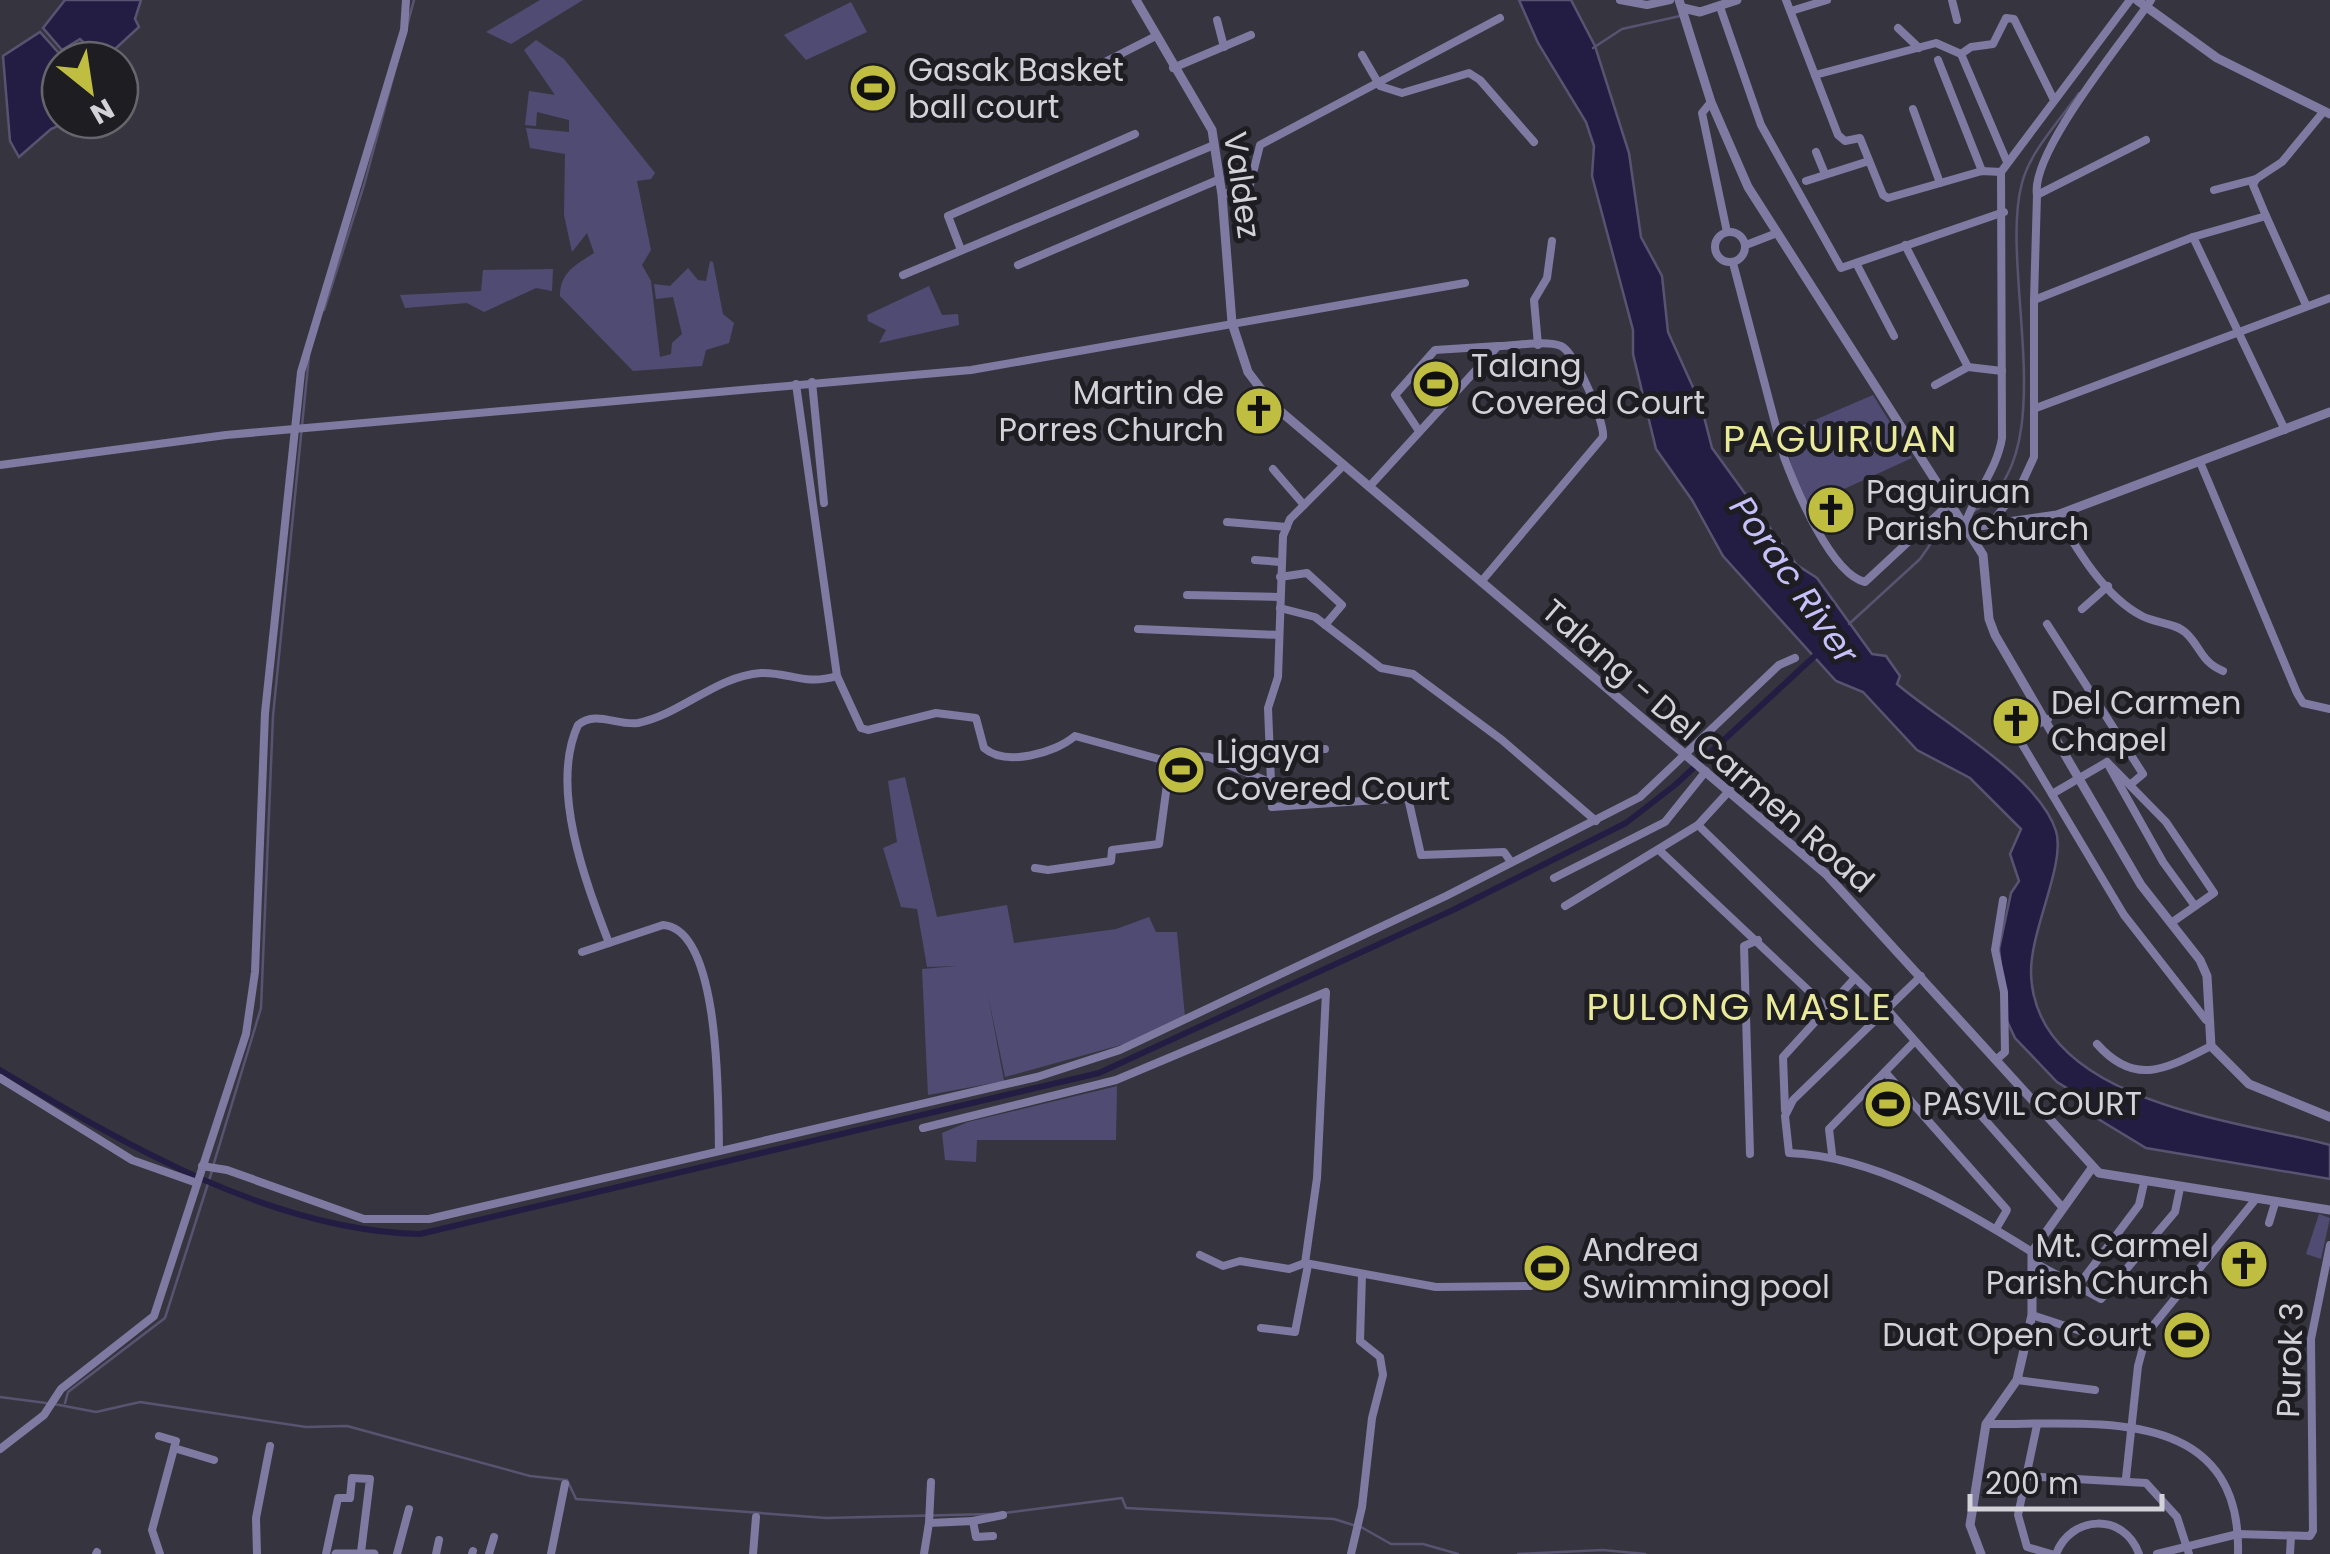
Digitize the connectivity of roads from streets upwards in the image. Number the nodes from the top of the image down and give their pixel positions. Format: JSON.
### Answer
{"nodes":[{"id":1,"x":406,"y":0,"type":"edge"},
{"id":2,"x":1136,"y":0,"type":"edge"},
{"id":3,"x":1620,"y":0,"type":"edge"},
{"id":4,"x":1670,"y":0,"type":"edge"},
{"id":5,"x":1737,"y":0,"type":"edge"},
{"id":6,"x":1786,"y":0,"type":"edge"},
{"id":7,"x":1826,"y":0,"type":"edge"},
{"id":8,"x":1952,"y":0,"type":"edge"},
{"id":9,"x":2142,"y":3,"type":"edge"},
{"id":10,"x":1681,"y":4,"type":"edge"},
{"id":11,"x":1720,"y":7,"type":"junction"},
{"id":12,"x":1791,"y":11,"type":"junction"},
{"id":13,"x":1500,"y":18,"type":"dead end"},
{"id":14,"x":1217,"y":20,"type":"dead end"},
{"id":15,"x":1957,"y":20,"type":"dead end"},
{"id":16,"x":1898,"y":28,"type":"dead end"},
{"id":17,"x":1250,"y":34,"type":"dead end"},
{"id":18,"x":1156,"y":36,"type":"junction"},
{"id":19,"x":1224,"y":47,"type":"junction"},
{"id":20,"x":1919,"y":48,"type":"junction"},
{"id":21,"x":1961,"y":54,"type":"junction"},
{"id":22,"x":1362,"y":56,"type":"dead end"},
{"id":23,"x":1938,"y":60,"type":"dead end"},
{"id":24,"x":1095,"y":68,"type":"dead end"},
{"id":25,"x":1173,"y":68,"type":"junction"},
{"id":26,"x":1815,"y":75,"type":"junction"},
{"id":27,"x":1380,"y":86,"type":"junction"},
{"id":28,"x":2054,"y":98,"type":"junction"},
{"id":29,"x":1711,"y":102,"type":"junction"},
{"id":30,"x":1912,"y":109,"type":"dead end"},
{"id":31,"x":2327,"y":112,"type":"edge"},
{"id":32,"x":1136,"y":134,"type":"dead end"},
{"id":33,"x":2146,"y":140,"type":"dead end"},
{"id":34,"x":1534,"y":142,"type":"dead end"},
{"id":35,"x":1214,"y":144,"type":"junction"},
{"id":36,"x":1816,"y":152,"type":"dead end"},
{"id":37,"x":1869,"y":161,"type":"junction"},
{"id":38,"x":2007,"y":162,"type":"junction"},
{"id":39,"x":1982,"y":171,"type":"junction"},
{"id":40,"x":2001,"y":172,"type":"junction"},
{"id":41,"x":1825,"y":174,"type":"junction"},
{"id":42,"x":2256,"y":178,"type":"junction"},
{"id":43,"x":1220,"y":179,"type":"junction"},
{"id":44,"x":1806,"y":182,"type":"dead end"},
{"id":45,"x":1940,"y":183,"type":"junction"},
{"id":46,"x":2214,"y":190,"type":"dead end"},
{"id":47,"x":1222,"y":195,"type":"junction"},
{"id":48,"x":2037,"y":195,"type":"junction"},
{"id":49,"x":2004,"y":212,"type":"junction"},
{"id":50,"x":2266,"y":216,"type":"junction"},
{"id":51,"x":1726,"y":232,"type":"junction"},
{"id":52,"x":1777,"y":233,"type":"junction"},
{"id":53,"x":2193,"y":237,"type":"junction"},
{"id":54,"x":1552,"y":242,"type":"dead end"},
{"id":55,"x":1905,"y":245,"type":"junction"},
{"id":56,"x":1746,"y":246,"type":"junction"},
{"id":57,"x":961,"y":250,"type":"junction"},
{"id":58,"x":1733,"y":263,"type":"junction"},
{"id":59,"x":1856,"y":263,"type":"junction"},
{"id":60,"x":1018,"y":265,"type":"dead end"},
{"id":61,"x":903,"y":275,"type":"dead end"},
{"id":62,"x":1228,"y":276,"type":"joint"},
{"id":63,"x":1465,"y":283,"type":"dead end"},
{"id":64,"x":2330,"y":298,"type":"edge"},
{"id":65,"x":2034,"y":300,"type":"junction"},
{"id":66,"x":2306,"y":306,"type":"junction"},
{"id":67,"x":1232,"y":324,"type":"junction"},
{"id":68,"x":2236,"y":333,"type":"junction"},
{"id":69,"x":1894,"y":336,"type":"dead end"},
{"id":70,"x":1538,"y":345,"type":"junction"},
{"id":71,"x":1498,"y":346,"type":"junction"},
{"id":72,"x":1968,"y":367,"type":"junction"},
{"id":73,"x":2002,"y":370,"type":"junction"},
{"id":74,"x":812,"y":382,"type":"junction"},
{"id":75,"x":796,"y":384,"type":"junction"},
{"id":76,"x":1935,"y":385,"type":"dead end"},
{"id":77,"x":2036,"y":408,"type":"junction"},
{"id":78,"x":2330,"y":412,"type":"edge"},
{"id":79,"x":2285,"y":430,"type":"junction"},
{"id":80,"x":300,"y":431,"type":"junction"},
{"id":81,"x":1419,"y":431,"type":"junction"},
{"id":82,"x":2200,"y":462,"type":"junction"},
{"id":83,"x":0,"y":465,"type":"edge"},
{"id":84,"x":1344,"y":466,"type":"junction"},
{"id":85,"x":1273,"y":469,"type":"dead end"},
{"id":86,"x":1369,"y":487,"type":"junction"},
{"id":87,"x":824,"y":503,"type":"dead end"},
{"id":88,"x":1304,"y":505,"type":"junction"},
{"id":89,"x":1952,"y":508,"type":"junction"},
{"id":90,"x":2057,"y":515,"type":"junction"},
{"id":91,"x":1226,"y":522,"type":"dead end"},
{"id":92,"x":1965,"y":522,"type":"junction"},
{"id":93,"x":1991,"y":524,"type":"junction"},
{"id":94,"x":1287,"y":527,"type":"junction"},
{"id":95,"x":1255,"y":560,"type":"dead end"},
{"id":96,"x":1280,"y":562,"type":"junction"},
{"id":97,"x":1280,"y":578,"type":"junction"},
{"id":98,"x":1482,"y":582,"type":"junction"},
{"id":99,"x":2108,"y":586,"type":"junction"},
{"id":100,"x":1187,"y":595,"type":"dead end"},
{"id":101,"x":1280,"y":597,"type":"junction"},
{"id":102,"x":1280,"y":608,"type":"junction"},
{"id":103,"x":2082,"y":609,"type":"dead end"},
{"id":104,"x":2048,"y":624,"type":"dead end"},
{"id":105,"x":1325,"y":625,"type":"junction"},
{"id":106,"x":1138,"y":630,"type":"dead end"},
{"id":107,"x":1279,"y":635,"type":"junction"},
{"id":108,"x":1795,"y":658,"type":"dead end"},
{"id":109,"x":2223,"y":671,"type":"dead end"},
{"id":110,"x":837,"y":676,"type":"junction"},
{"id":111,"x":2330,"y":709,"type":"edge"},
{"id":112,"x":2048,"y":719,"type":"junction"},
{"id":113,"x":1325,"y":749,"type":"dead end"},
{"id":114,"x":1270,"y":753,"type":"junction"},
{"id":115,"x":1689,"y":757,"type":"junction"},
{"id":116,"x":1170,"y":762,"type":"junction"},
{"id":117,"x":2107,"y":762,"type":"junction"},
{"id":118,"x":1704,"y":769,"type":"junction"},
{"id":119,"x":2080,"y":777,"type":"junction"},
{"id":120,"x":1272,"y":784,"type":"junction"},
{"id":121,"x":2131,"y":784,"type":"junction"},
{"id":122,"x":1730,"y":790,"type":"junction"},
{"id":123,"x":2052,"y":794,"type":"junction"},
{"id":124,"x":1596,"y":821,"type":"junction"},
{"id":125,"x":1698,"y":825,"type":"junction"},
{"id":126,"x":1629,"y":842,"type":"junction"},
{"id":127,"x":1659,"y":850,"type":"junction"},
{"id":128,"x":1645,"y":860,"type":"junction"},
{"id":129,"x":1511,"y":862,"type":"junction"},
{"id":130,"x":1035,"y":868,"type":"dead end"},
{"id":131,"x":1554,"y":878,"type":"dead end"},
{"id":132,"x":2002,"y":900,"type":"dead end"},
{"id":133,"x":1565,"y":906,"type":"dead end"},
{"id":134,"x":2196,"y":906,"type":"junction"},
{"id":135,"x":2171,"y":923,"type":"junction"},
{"id":136,"x":1758,"y":940,"type":"junction"},
{"id":137,"x":609,"y":943,"type":"junction"},
{"id":138,"x":582,"y":952,"type":"dead end"},
{"id":139,"x":1921,"y":976,"type":"junction"},
{"id":140,"x":1855,"y":978,"type":"junction"},
{"id":141,"x":1828,"y":1008,"type":"junction"},
{"id":142,"x":1886,"y":1008,"type":"junction"},
{"id":143,"x":2206,"y":1020,"type":"junction"},
{"id":144,"x":1914,"y":1042,"type":"junction"},
{"id":145,"x":2097,"y":1044,"type":"dead end"},
{"id":146,"x":2211,"y":1046,"type":"junction"},
{"id":147,"x":1996,"y":1060,"type":"junction"},
{"id":148,"x":1886,"y":1072,"type":"junction"},
{"id":149,"x":0,"y":1078,"type":"edge"},
{"id":150,"x":1037,"y":1080,"type":"junction"},
{"id":151,"x":1040,"y":1098,"type":"junction"},
{"id":152,"x":1785,"y":1116,"type":"junction"},
{"id":153,"x":2330,"y":1117,"type":"edge"},
{"id":154,"x":923,"y":1128,"type":"dead end"},
{"id":155,"x":719,"y":1151,"type":"junction"},
{"id":156,"x":1750,"y":1154,"type":"dead end"},
{"id":157,"x":1832,"y":1154,"type":"junction"},
{"id":158,"x":206,"y":1167,"type":"junction"},
{"id":159,"x":2092,"y":1168,"type":"junction"},
{"id":160,"x":198,"y":1183,"type":"junction"},
{"id":161,"x":2144,"y":1183,"type":"junction"},
{"id":162,"x":2180,"y":1188,"type":"junction"},
{"id":163,"x":2254,"y":1200,"type":"junction"},
{"id":164,"x":2275,"y":1203,"type":"junction"},
{"id":165,"x":2063,"y":1208,"type":"junction"},
{"id":166,"x":2330,"y":1210,"type":"edge"},
{"id":167,"x":2269,"y":1223,"type":"dead end"},
{"id":168,"x":1996,"y":1229,"type":"junction"},
{"id":169,"x":2330,"y":1245,"type":"edge"},
{"id":170,"x":1200,"y":1255,"type":"dead end"},
{"id":171,"x":2034,"y":1258,"type":"junction"},
{"id":172,"x":1307,"y":1264,"type":"junction"},
{"id":173,"x":1362,"y":1276,"type":"junction"},
{"id":174,"x":1530,"y":1286,"type":"dead end"},
{"id":175,"x":2078,"y":1286,"type":"junction"},
{"id":176,"x":2032,"y":1315,"type":"junction"},
{"id":177,"x":1261,"y":1328,"type":"dead end"},
{"id":178,"x":2102,"y":1338,"type":"dead end"},
{"id":179,"x":2017,"y":1380,"type":"junction"},
{"id":180,"x":2095,"y":1390,"type":"dead end"},
{"id":181,"x":1986,"y":1424,"type":"junction"},
{"id":182,"x":2037,"y":1425,"type":"junction"},
{"id":183,"x":2134,"y":1426,"type":"junction"},
{"id":184,"x":160,"y":1436,"type":"dead end"},
{"id":185,"x":270,"y":1446,"type":"dead end"},
{"id":186,"x":174,"y":1448,"type":"junction"},
{"id":187,"x":0,"y":1449,"type":"edge"},
{"id":188,"x":214,"y":1460,"type":"dead end"},
{"id":189,"x":2025,"y":1476,"type":"junction"},
{"id":190,"x":2126,"y":1478,"type":"junction"},
{"id":191,"x":930,"y":1482,"type":"dead end"},
{"id":192,"x":565,"y":1484,"type":"dead end"},
{"id":193,"x":409,"y":1509,"type":"dead end"},
{"id":194,"x":1002,"y":1515,"type":"dead end"},
{"id":195,"x":756,"y":1518,"type":"dead end"},
{"id":196,"x":929,"y":1518,"type":"junction"},
{"id":197,"x":973,"y":1521,"type":"junction"},
{"id":198,"x":2238,"y":1534,"type":"junction"},
{"id":199,"x":993,"y":1536,"type":"dead end"},
{"id":200,"x":2291,"y":1536,"type":"junction"},
{"id":201,"x":494,"y":1537,"type":"dead end"},
{"id":202,"x":439,"y":1540,"type":"dead end"},
{"id":203,"x":2189,"y":1551,"type":"edge"},
{"id":204,"x":362,"y":1552,"type":"junction"},
{"id":205,"x":160,"y":1554,"type":"edge"},
{"id":206,"x":257,"y":1554,"type":"edge"},
{"id":207,"x":326,"y":1554,"type":"edge"},
{"id":208,"x":339,"y":1554,"type":"edge"},
{"id":209,"x":374,"y":1554,"type":"edge"},
{"id":210,"x":397,"y":1554,"type":"edge"},
{"id":211,"x":436,"y":1554,"type":"edge"},
{"id":212,"x":490,"y":1554,"type":"edge"},
{"id":213,"x":551,"y":1554,"type":"edge"},
{"id":214,"x":753,"y":1554,"type":"edge"},
{"id":215,"x":924,"y":1554,"type":"edge"},
{"id":216,"x":1351,"y":1554,"type":"edge"},
{"id":217,"x":1981,"y":1554,"type":"edge"},
{"id":218,"x":2054,"y":1554,"type":"edge"},
{"id":219,"x":2139,"y":1554,"type":"edge"},
{"id":220,"x":2157,"y":1554,"type":"edge"},
{"id":221,"x":2238,"y":1554,"type":"edge"},
{"id":222,"x":2290,"y":1554,"type":"edge"}],
"edges":[{"from":1,"to":80,"type":"street"},
{"from":2,"to":18,"type":"street","name":"Valdez"},
{"from":3,"to":4,"type":"street"},
{"from":5,"to":11,"type":"street"},
{"from":6,"to":12,"type":"street"},
{"from":7,"to":12,"type":"street"},
{"from":8,"to":15,"type":"street"},
{"from":9,"to":28,"type":"street"},
{"from":9,"to":31,"type":"street"},
{"from":9,"to":48,"type":"street"},
{"from":10,"to":11,"type":"street"},
{"from":10,"to":29,"type":"street"},
{"from":11,"to":59,"type":"street"},
{"from":12,"to":26,"type":"street"},
{"from":13,"to":27,"type":"street"},
{"from":14,"to":19,"type":"street"},
{"from":16,"to":20,"type":"street"},
{"from":17,"to":19,"type":"street"},
{"from":18,"to":24,"type":"street"},
{"from":18,"to":25,"type":"street","name":"Valdez"},
{"from":19,"to":25,"type":"street"},
{"from":20,"to":21,"type":"street"},
{"from":20,"to":26,"type":"street"},
{"from":21,"to":28,"type":"street"},
{"from":21,"to":38,"type":"street"},
{"from":22,"to":27,"type":"street"},
{"from":23,"to":39,"type":"street"},
{"from":25,"to":35,"type":"street","name":"Valdez"},
{"from":26,"to":37,"type":"street"},
{"from":27,"to":34,"type":"street"},
{"from":27,"to":47,"type":"street"},
{"from":28,"to":38,"type":"street"},
{"from":29,"to":51,"type":"street"},
{"from":29,"to":52,"type":"street"},
{"from":30,"to":45,"type":"street"},
{"from":31,"to":42,"type":"street"},
{"from":32,"to":57,"type":"street"},
{"from":33,"to":48,"type":"street"},
{"from":35,"to":43,"type":"street","name":"Valdez"},
{"from":35,"to":57,"type":"street"},
{"from":36,"to":41,"type":"street"},
{"from":37,"to":41,"type":"street"},
{"from":37,"to":45,"type":"street"},
{"from":38,"to":40,"type":"street"},
{"from":39,"to":40,"type":"street"},
{"from":39,"to":45,"type":"street"},
{"from":40,"to":49,"type":"street"},
{"from":41,"to":44,"type":"street"},
{"from":42,"to":46,"type":"street"},
{"from":42,"to":50,"type":"street"},
{"from":43,"to":47,"type":"street","name":"Valdez"},
{"from":43,"to":60,"type":"street"},
{"from":47,"to":62,"type":"street","name":"Valdez"},
{"from":48,"to":65,"type":"street"},
{"from":49,"to":55,"type":"street"},
{"from":49,"to":73,"type":"street"},
{"from":50,"to":53,"type":"street"},
{"from":50,"to":66,"type":"street"},
{"from":51,"to":56,"type":"street"},
{"from":51,"to":58,"type":"street"},
{"from":52,"to":56,"type":"street"},
{"from":52,"to":89,"type":"street"},
{"from":53,"to":65,"type":"street"},
{"from":53,"to":68,"type":"street"},
{"from":54,"to":70,"type":"street"},
{"from":55,"to":59,"type":"street"},
{"from":55,"to":72,"type":"street"},
{"from":56,"to":58,"type":"street"},
{"from":57,"to":61,"type":"street"},
{"from":58,"to":89,"type":"street"},
{"from":59,"to":69,"type":"street"},
{"from":62,"to":67,"type":"street","name":"Talang - Del Carmen Road"},
{"from":63,"to":67,"type":"street"},
{"from":64,"to":66,"type":"street"},
{"from":65,"to":77,"type":"street"},
{"from":66,"to":68,"type":"street"},
{"from":67,"to":74,"type":"street"},
{"from":67,"to":84,"type":"street","name":"Talang - Del Carmen Road"},
{"from":68,"to":77,"type":"street"},
{"from":68,"to":79,"type":"street"},
{"from":70,"to":71,"type":"street"},
{"from":70,"to":98,"type":"street"},
{"from":71,"to":81,"type":"street"},
{"from":71,"to":81,"type":"street"},
{"from":72,"to":73,"type":"street"},
{"from":72,"to":76,"type":"street"},
{"from":73,"to":92,"type":"street"},
{"from":74,"to":75,"type":"street"},
{"from":74,"to":87,"type":"street"},
{"from":75,"to":80,"type":"street"},
{"from":75,"to":110,"type":"street"},
{"from":77,"to":93,"type":"street"},
{"from":78,"to":79,"type":"street"},
{"from":79,"to":82,"type":"street"},
{"from":80,"to":83,"type":"street"},
{"from":80,"to":158,"type":"street"},
{"from":81,"to":86,"type":"street"},
{"from":82,"to":90,"type":"street"},
{"from":82,"to":111,"type":"street"},
{"from":84,"to":86,"type":"street","name":"Talang - Del Carmen Road"},
{"from":84,"to":88,"type":"street"},
{"from":85,"to":88,"type":"street"},
{"from":86,"to":98,"type":"street","name":"Talang - Del Carmen Road"},
{"from":88,"to":94,"type":"street"},
{"from":89,"to":92,"type":"street"},
{"from":90,"to":93,"type":"street"},
{"from":90,"to":99,"type":"street"},
{"from":91,"to":94,"type":"street"},
{"from":92,"to":93,"type":"street"},
{"from":92,"to":112,"type":"street"},
{"from":94,"to":96,"type":"street"},
{"from":95,"to":96,"type":"street"},
{"from":96,"to":97,"type":"street"},
{"from":97,"to":101,"type":"street"},
{"from":97,"to":105,"type":"street"},
{"from":98,"to":115,"type":"street","name":"Talang - Del Carmen Road"},
{"from":99,"to":103,"type":"street"},
{"from":99,"to":109,"type":"street"},
{"from":100,"to":101,"type":"street"},
{"from":101,"to":102,"type":"street"},
{"from":102,"to":105,"type":"street"},
{"from":102,"to":107,"type":"street"},
{"from":104,"to":121,"type":"street"},
{"from":105,"to":124,"type":"street"},
{"from":106,"to":107,"type":"street"},
{"from":107,"to":114,"type":"street"},
{"from":108,"to":115,"type":"street"},
{"from":110,"to":116,"type":"street"},
{"from":110,"to":137,"type":"street"},
{"from":112,"to":119,"type":"street"},
{"from":112,"to":123,"type":"street"},
{"from":113,"to":114,"type":"street"},
{"from":114,"to":120,"type":"street"},
{"from":115,"to":118,"type":"street","name":"Talang - Del Carmen Road"},
{"from":115,"to":124,"type":"street"},
{"from":116,"to":120,"type":"street"},
{"from":116,"to":130,"type":"street"},
{"from":117,"to":119,"type":"street"},
{"from":117,"to":121,"type":"street"},
{"from":117,"to":134,"type":"street"},
{"from":118,"to":122,"type":"street","name":"Talang - Del Carmen Road"},
{"from":118,"to":126,"type":"street"},
{"from":119,"to":123,"type":"street"},
{"from":119,"to":135,"type":"street"},
{"from":120,"to":129,"type":"street"},
{"from":121,"to":134,"type":"street"},
{"from":122,"to":125,"type":"street"},
{"from":122,"to":139,"type":"street","name":"Talang - Del Carmen Road"},
{"from":123,"to":143,"type":"street"},
{"from":124,"to":129,"type":"street"},
{"from":125,"to":127,"type":"street"},
{"from":125,"to":140,"type":"street"},
{"from":126,"to":128,"type":"street"},
{"from":126,"to":131,"type":"street"},
{"from":127,"to":128,"type":"street"},
{"from":127,"to":136,"type":"street"},
{"from":128,"to":133,"type":"street"},
{"from":129,"to":150,"type":"street"},
{"from":132,"to":147,"type":"street"},
{"from":134,"to":135,"type":"street"},
{"from":135,"to":143,"type":"street"},
{"from":136,"to":141,"type":"street"},
{"from":136,"to":156,"type":"street"},
{"from":137,"to":138,"type":"street"},
{"from":137,"to":155,"type":"street"},
{"from":139,"to":142,"type":"street"},
{"from":139,"to":147,"type":"street","name":"Talang - Del Carmen Road"},
{"from":140,"to":141,"type":"street"},
{"from":140,"to":142,"type":"street"},
{"from":141,"to":152,"type":"street"},
{"from":142,"to":144,"type":"street"},
{"from":142,"to":152,"type":"street"},
{"from":143,"to":146,"type":"street"},
{"from":144,"to":148,"type":"street"},
{"from":144,"to":165,"type":"street"},
{"from":145,"to":146,"type":"street"},
{"from":146,"to":153,"type":"street"},
{"from":147,"to":159,"type":"street","name":"Talang - Del Carmen Road"},
{"from":148,"to":157,"type":"street"},
{"from":148,"to":168,"type":"street"},
{"from":149,"to":160,"type":"street"},
{"from":150,"to":151,"type":"street"},
{"from":150,"to":155,"type":"street"},
{"from":151,"to":154,"type":"street"},
{"from":151,"to":172,"type":"street"},
{"from":152,"to":157,"type":"street"},
{"from":155,"to":158,"type":"street"},
{"from":157,"to":168,"type":"street"},
{"from":158,"to":160,"type":"street"},
{"from":159,"to":161,"type":"street"},
{"from":159,"to":165,"type":"street"},
{"from":160,"to":187,"type":"street"},
{"from":161,"to":162,"type":"street"},
{"from":161,"to":175,"type":"street"},
{"from":162,"to":163,"type":"street"},
{"from":162,"to":175,"type":"street"},
{"from":163,"to":164,"type":"street"},
{"from":163,"to":183,"type":"street"},
{"from":164,"to":166,"type":"street"},
{"from":164,"to":167,"type":"street"},
{"from":165,"to":171,"type":"street"},
{"from":168,"to":171,"type":"street"},
{"from":169,"to":200,"type":"street","name":"Purok 3"},
{"from":170,"to":172,"type":"street"},
{"from":171,"to":175,"type":"street"},
{"from":171,"to":176,"type":"street"},
{"from":172,"to":173,"type":"street"},
{"from":172,"to":177,"type":"street"},
{"from":173,"to":174,"type":"street"},
{"from":173,"to":216,"type":"street"},
{"from":176,"to":178,"type":"street"},
{"from":176,"to":179,"type":"street"},
{"from":179,"to":180,"type":"street"},
{"from":179,"to":181,"type":"street"},
{"from":181,"to":182,"type":"street"},
{"from":181,"to":217,"type":"street"},
{"from":182,"to":183,"type":"street"},
{"from":182,"to":189,"type":"street"},
{"from":183,"to":190,"type":"street"},
{"from":183,"to":198,"type":"street"},
{"from":184,"to":186,"type":"street"},
{"from":185,"to":206,"type":"street"},
{"from":186,"to":188,"type":"street"},
{"from":186,"to":205,"type":"street"},
{"from":189,"to":190,"type":"street"},
{"from":189,"to":218,"type":"street"},
{"from":190,"to":203,"type":"street"},
{"from":191,"to":196,"type":"street"},
{"from":192,"to":213,"type":"street"},
{"from":193,"to":210,"type":"street"},
{"from":194,"to":197,"type":"street"},
{"from":195,"to":214,"type":"street"},
{"from":196,"to":197,"type":"street"},
{"from":196,"to":215,"type":"street"},
{"from":197,"to":199,"type":"street"},
{"from":198,"to":200,"type":"street"},
{"from":198,"to":203,"type":"street"},
{"from":198,"to":221,"type":"street"},
{"from":200,"to":222,"type":"street"},
{"from":201,"to":212,"type":"street"},
{"from":202,"to":211,"type":"street"},
{"from":203,"to":220,"type":"street"},
{"from":204,"to":207,"type":"street"},
{"from":204,"to":208,"type":"street"},
{"from":204,"to":209,"type":"street"},
{"from":218,"to":219,"type":"street"}]}
